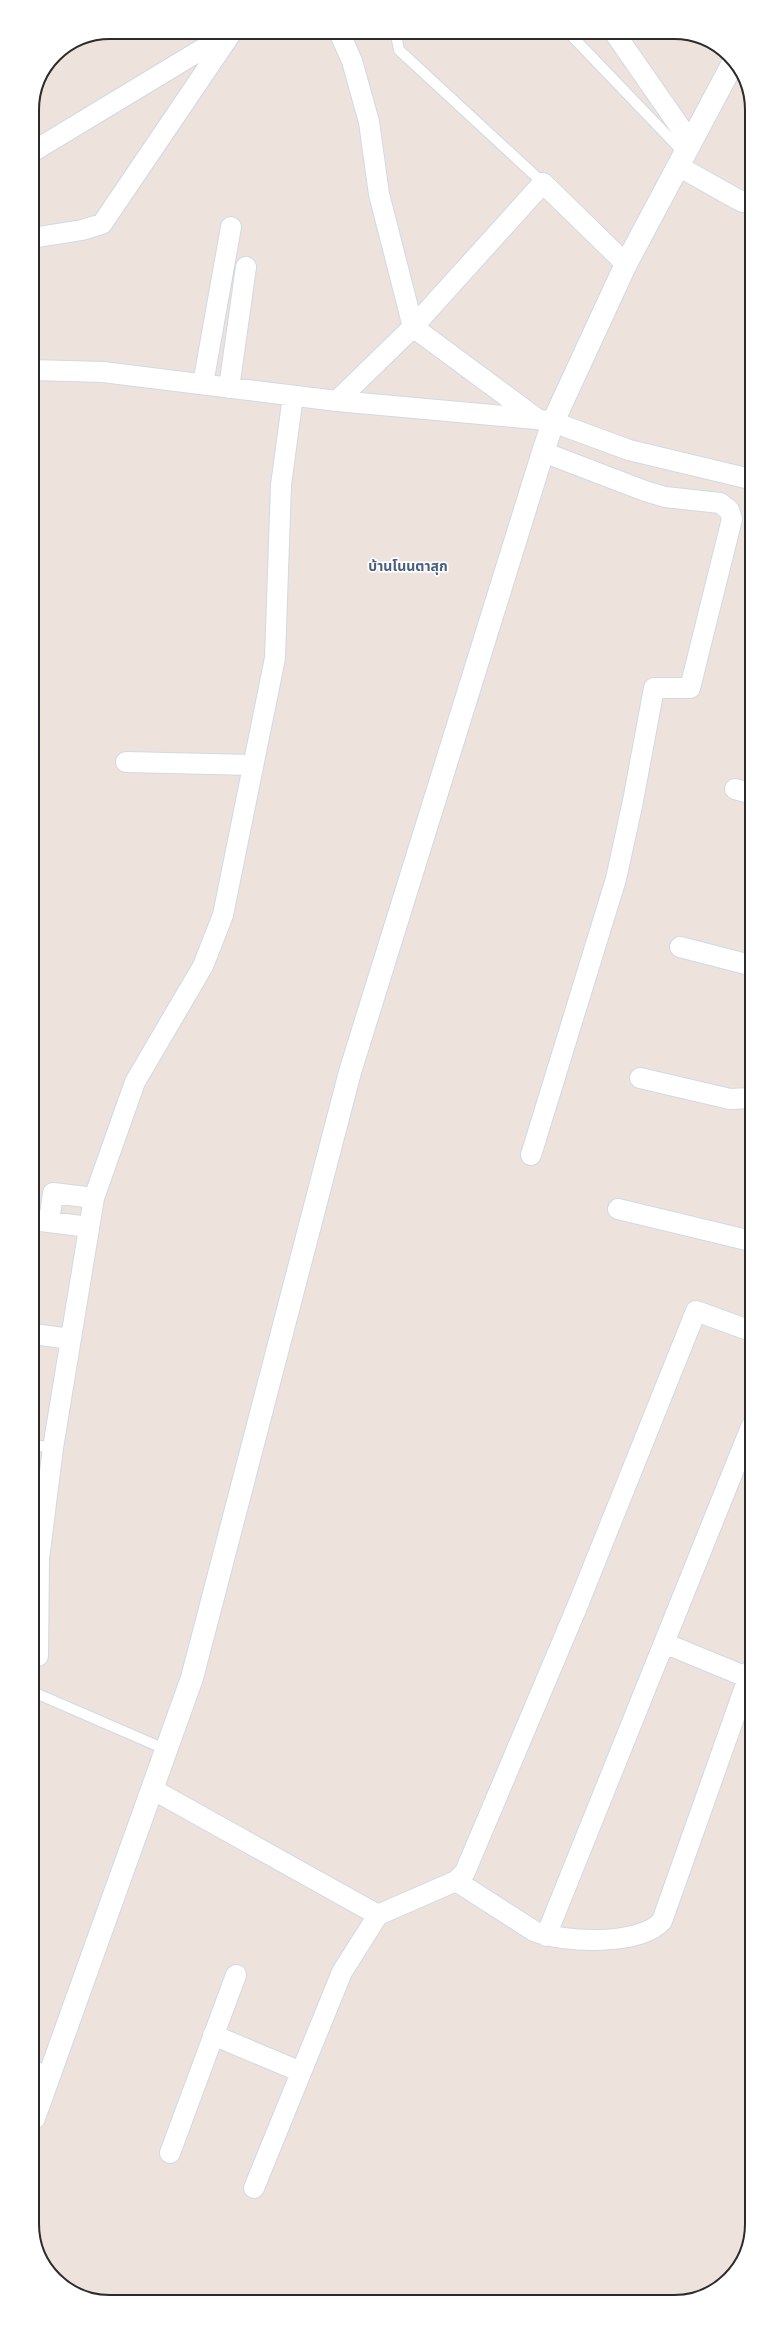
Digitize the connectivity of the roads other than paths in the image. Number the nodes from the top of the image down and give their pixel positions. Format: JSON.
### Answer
{"nodes":[{"id":1,"x":219,"y":39,"type":"edge"},
{"id":2,"x":226,"y":39,"type":"edge"},
{"id":3,"x":342,"y":39,"type":"edge"},
{"id":4,"x":398,"y":39,"type":"edge"},
{"id":5,"x":575,"y":39,"type":"edge"},
{"id":6,"x":618,"y":39,"type":"edge"},
{"id":7,"x":731,"y":68,"type":"edge"},
{"id":8,"x":39,"y":148,"type":"edge"},
{"id":9,"x":684,"y":155,"type":"junction"},
{"id":10,"x":543,"y":183,"type":"junction"},
{"id":11,"x":745,"y":201,"type":"edge"},
{"id":12,"x":232,"y":227,"type":"dead end"},
{"id":13,"x":39,"y":237,"type":"edge"},
{"id":14,"x":626,"y":264,"type":"junction"},
{"id":15,"x":246,"y":267,"type":"dead end"},
{"id":16,"x":413,"y":327,"type":"junction"},
{"id":17,"x":39,"y":370,"type":"edge"},
{"id":18,"x":203,"y":384,"type":"junction"},
{"id":19,"x":229,"y":388,"type":"junction"},
{"id":20,"x":293,"y":396,"type":"junction"},
{"id":21,"x":337,"y":401,"type":"junction"},
{"id":22,"x":545,"y":421,"type":"junction"},
{"id":23,"x":543,"y":452,"type":"junction"},
{"id":24,"x":745,"y":478,"type":"edge"},
{"id":25,"x":126,"y":762,"type":"dead end"},
{"id":26,"x":253,"y":765,"type":"junction"},
{"id":27,"x":680,"y":947,"type":"dead end"},
{"id":28,"x":745,"y":964,"type":"edge"},
{"id":29,"x":640,"y":1078,"type":"dead end"},
{"id":30,"x":745,"y":1098,"type":"edge"},
{"id":31,"x":531,"y":1155,"type":"dead end"},
{"id":32,"x":94,"y":1198,"type":"junction"},
{"id":33,"x":618,"y":1209,"type":"dead end"},
{"id":34,"x":41,"y":1221,"type":"edge"},
{"id":35,"x":88,"y":1227,"type":"junction"},
{"id":36,"x":745,"y":1240,"type":"edge"},
{"id":37,"x":745,"y":1329,"type":"edge"},
{"id":38,"x":39,"y":1335,"type":"edge"},
{"id":39,"x":70,"y":1339,"type":"junction"},
{"id":40,"x":745,"y":1442,"type":"edge"},
{"id":41,"x":43,"y":1447,"type":"edge"},
{"id":42,"x":39,"y":1511,"type":"edge"},
{"id":43,"x":664,"y":1643,"type":"junction"},
{"id":44,"x":745,"y":1672,"type":"edge"},
{"id":45,"x":745,"y":1688,"type":"edge"},
{"id":46,"x":40,"y":1695,"type":"dead end"},
{"id":47,"x":167,"y":1750,"type":"junction"},
{"id":48,"x":152,"y":1789,"type":"junction"},
{"id":49,"x":456,"y":1881,"type":"junction"},
{"id":50,"x":378,"y":1915,"type":"junction"},
{"id":51,"x":546,"y":1936,"type":"junction"},
{"id":52,"x":236,"y":1975,"type":"dead end"},
{"id":53,"x":214,"y":2035,"type":"junction"},
{"id":54,"x":301,"y":2072,"type":"junction"},
{"id":55,"x":42,"y":2075,"type":"edge"},
{"id":56,"x":39,"y":2091,"type":"edge"},
{"id":57,"x":170,"y":2153,"type":"dead end"},
{"id":58,"x":254,"y":2188,"type":"dead end"}],
"edges":[{"from":1,"to":8,"type":"street"},
{"from":2,"to":13,"type":"street"},
{"from":3,"to":16,"type":"street"},
{"from":4,"to":10,"type":"lane"},
{"from":5,"to":9,"type":"lane"},
{"from":6,"to":9,"type":"street"},
{"from":7,"to":9,"type":"street"},
{"from":9,"to":11,"type":"street"},
{"from":9,"to":14,"type":"street"},
{"from":10,"to":14,"type":"street"},
{"from":10,"to":16,"type":"street"},
{"from":12,"to":18,"type":"street"},
{"from":14,"to":22,"type":"street"},
{"from":15,"to":19,"type":"street"},
{"from":16,"to":21,"type":"street"},
{"from":16,"to":22,"type":"street"},
{"from":17,"to":18,"type":"street"},
{"from":18,"to":19,"type":"street"},
{"from":19,"to":20,"type":"street"},
{"from":20,"to":21,"type":"street"},
{"from":20,"to":26,"type":"street"},
{"from":21,"to":22,"type":"street"},
{"from":22,"to":23,"type":"street"},
{"from":22,"to":24,"type":"street"},
{"from":23,"to":31,"type":"street"},
{"from":23,"to":47,"type":"street"},
{"from":25,"to":26,"type":"street"},
{"from":26,"to":32,"type":"street"},
{"from":27,"to":28,"type":"street"},
{"from":29,"to":30,"type":"street"},
{"from":32,"to":34,"type":"street"},
{"from":32,"to":35,"type":"street"},
{"from":33,"to":36,"type":"street"},
{"from":34,"to":35,"type":"street"},
{"from":35,"to":39,"type":"street"},
{"from":37,"to":49,"type":"street"},
{"from":38,"to":39,"type":"street"},
{"from":39,"to":41,"type":"street"},
{"from":40,"to":43,"type":"street"},
{"from":41,"to":42,"type":"street"},
{"from":43,"to":44,"type":"street"},
{"from":43,"to":51,"type":"street"},
{"from":45,"to":51,"type":"street"},
{"from":46,"to":47,"type":"lane"},
{"from":47,"to":48,"type":"street"},
{"from":48,"to":50,"type":"street"},
{"from":48,"to":55,"type":"street"},
{"from":49,"to":50,"type":"street"},
{"from":49,"to":51,"type":"street"},
{"from":50,"to":54,"type":"street"},
{"from":52,"to":53,"type":"street"},
{"from":53,"to":54,"type":"street"},
{"from":53,"to":57,"type":"street"},
{"from":54,"to":58,"type":"street"},
{"from":55,"to":56,"type":"street"}]}
